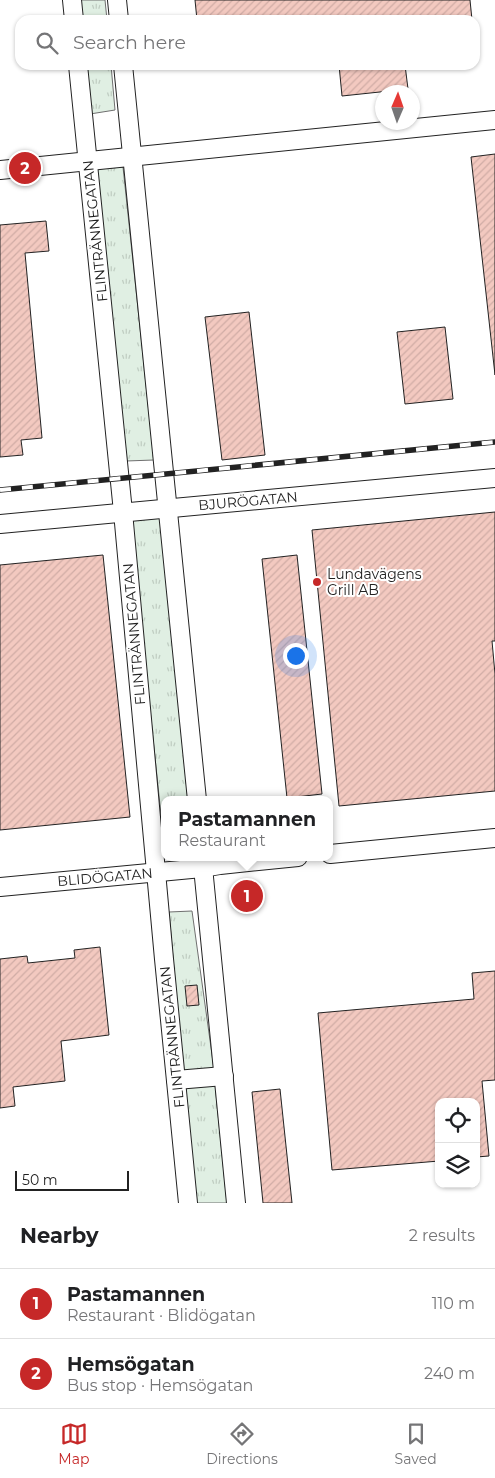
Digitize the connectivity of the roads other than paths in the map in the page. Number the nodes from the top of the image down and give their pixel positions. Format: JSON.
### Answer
{"nodes":[{"id":1,"x":72,"y":0,"type":"edge"},
{"id":2,"x":117,"y":0,"type":"edge"},
{"id":3,"x":74,"y":15,"type":"edge"},
{"id":4,"x":118,"y":15,"type":"edge"},
{"id":5,"x":79,"y":70,"type":"edge"},
{"id":6,"x":124,"y":70,"type":"edge"},
{"id":7,"x":495,"y":120,"type":"edge"},
{"id":8,"x":133,"y":157,"type":"junction"},
{"id":9,"x":88,"y":162,"type":"junction"},
{"id":10,"x":0,"y":170,"type":"edge"},
{"id":11,"x":495,"y":478,"type":"edge"},
{"id":12,"x":169,"y":508,"type":"junction"},
{"id":13,"x":123,"y":512,"type":"junction"},
{"id":14,"x":0,"y":524,"type":"edge"},
{"id":15,"x":197,"y":796,"type":"edge"},
{"id":16,"x":495,"y":838,"type":"edge"},
{"id":17,"x":333,"y":854,"type":"edge"},
{"id":18,"x":259,"y":861,"type":"edge"},
{"id":19,"x":202,"y":863,"type":"edge"},
{"id":20,"x":156,"y":872,"type":"junction"},
{"id":21,"x":0,"y":887,"type":"edge"},
{"id":22,"x":224,"y":1076,"type":"junction"},
{"id":23,"x":176,"y":1080,"type":"junction"},
{"id":24,"x":188,"y":1203,"type":"edge"},
{"id":25,"x":236,"y":1203,"type":"edge"}],
"edges":[{"from":1,"to":3,"type":"street"},
{"from":2,"to":4,"type":"street"},
{"from":5,"to":9,"type":"street","name":"FLINTRÄNNEGATAN"},
{"from":6,"to":8,"type":"street"},
{"from":7,"to":8,"type":"street"},
{"from":8,"to":9,"type":"street"},
{"from":8,"to":12,"type":"street"},
{"from":9,"to":10,"type":"street"},
{"from":9,"to":13,"type":"street","name":"FLINTRÄNNEGATAN"},
{"from":11,"to":12,"type":"street","name":"BJURÖGATAN"},
{"from":12,"to":13,"type":"street","name":"BJURÖGATAN"},
{"from":12,"to":15,"type":"street"},
{"from":13,"to":14,"type":"street","name":"BJURÖGATAN"},
{"from":13,"to":20,"type":"street","name":"FLINTRÄNNEGATAN"},
{"from":16,"to":17,"type":"street"},
{"from":18,"to":19,"type":"street","name":"BLIDÖGATAN"},
{"from":19,"to":20,"type":"street","name":"BLIDÖGATAN"},
{"from":19,"to":22,"type":"street"},
{"from":20,"to":21,"type":"street","name":"BLIDÖGATAN"},
{"from":20,"to":23,"type":"street","name":"FLINTRÄNNEGATAN"},
{"from":22,"to":23,"type":"street"},
{"from":22,"to":25,"type":"street"},
{"from":23,"to":24,"type":"street","name":"FLINTRÄNNEGATAN"}]}
